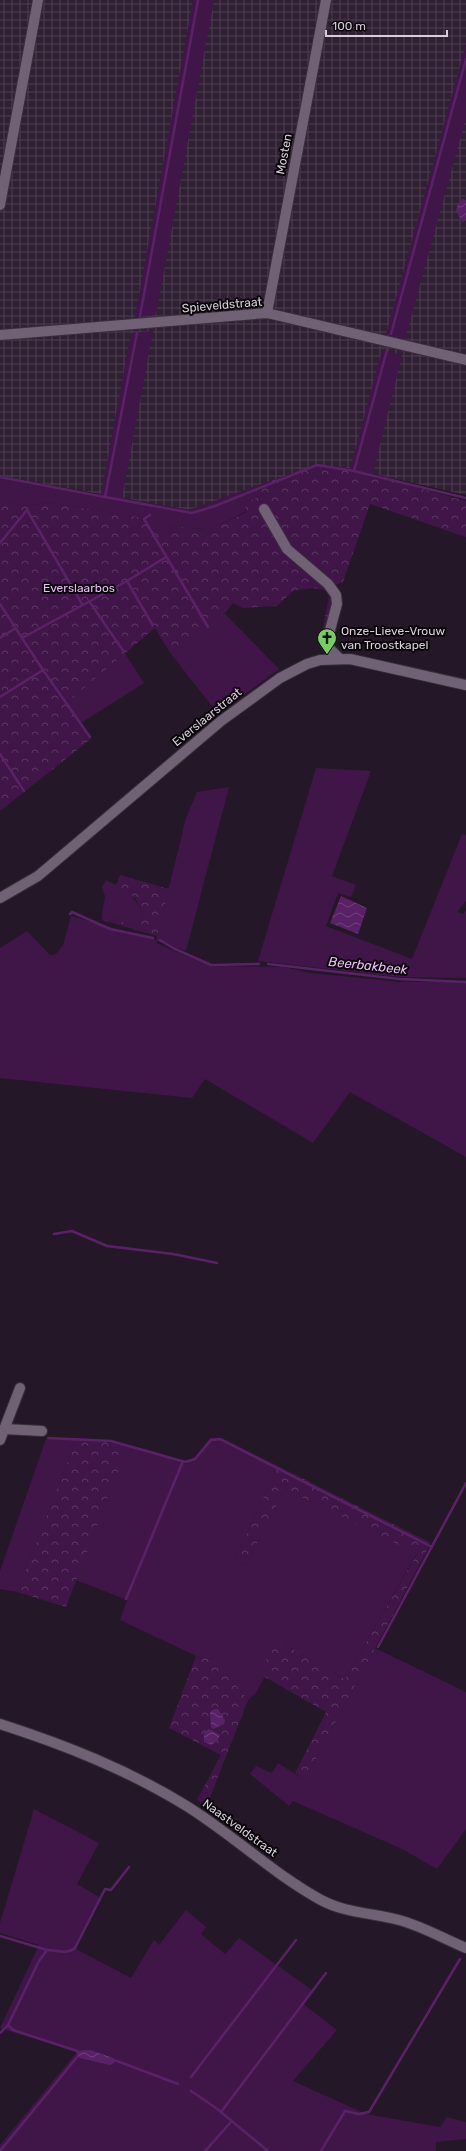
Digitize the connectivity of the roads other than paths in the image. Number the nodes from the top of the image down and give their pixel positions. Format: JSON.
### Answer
{"nodes":[{"id":1,"x":38,"y":0,"type":"edge"},
{"id":2,"x":326,"y":0,"type":"edge"},
{"id":3,"x":0,"y":205,"type":"edge"},
{"id":4,"x":267,"y":313,"type":"junction"},
{"id":5,"x":0,"y":335,"type":"edge"},
{"id":6,"x":466,"y":360,"type":"edge"},
{"id":7,"x":264,"y":509,"type":"dead end"},
{"id":8,"x":326,"y":645,"type":"junction"},
{"id":9,"x":339,"y":658,"type":"junction"},
{"id":10,"x":320,"y":660,"type":"junction"},
{"id":11,"x":466,"y":685,"type":"edge"},
{"id":12,"x":0,"y":898,"type":"edge"},
{"id":13,"x":20,"y":1388,"type":"dead end"},
{"id":14,"x":4,"y":1429,"type":"junction"},
{"id":15,"x":42,"y":1432,"type":"dead end"},
{"id":16,"x":0,"y":1440,"type":"edge"},
{"id":17,"x":0,"y":1724,"type":"edge"},
{"id":18,"x":466,"y":1948,"type":"edge"}],
"edges":[{"from":1,"to":3,"type":"street"},
{"from":2,"to":4,"type":"street","name":"Mosten"},
{"from":4,"to":5,"type":"street","name":"Spieveldstraat"},
{"from":4,"to":6,"type":"street","name":"Spieveldstraat"},
{"from":7,"to":8,"type":"street"},
{"from":8,"to":9,"type":"street"},
{"from":8,"to":10,"type":"street"},
{"from":9,"to":10,"type":"street","name":"Everslaarstraat"},
{"from":9,"to":11,"type":"street","name":"Everslaarstraat"},
{"from":10,"to":12,"type":"street","name":"Everslaarstraat"},
{"from":13,"to":14,"type":"street"},
{"from":14,"to":15,"type":"street"},
{"from":14,"to":16,"type":"street"},
{"from":17,"to":18,"type":"street","name":"Naastveldstraat"}]}
